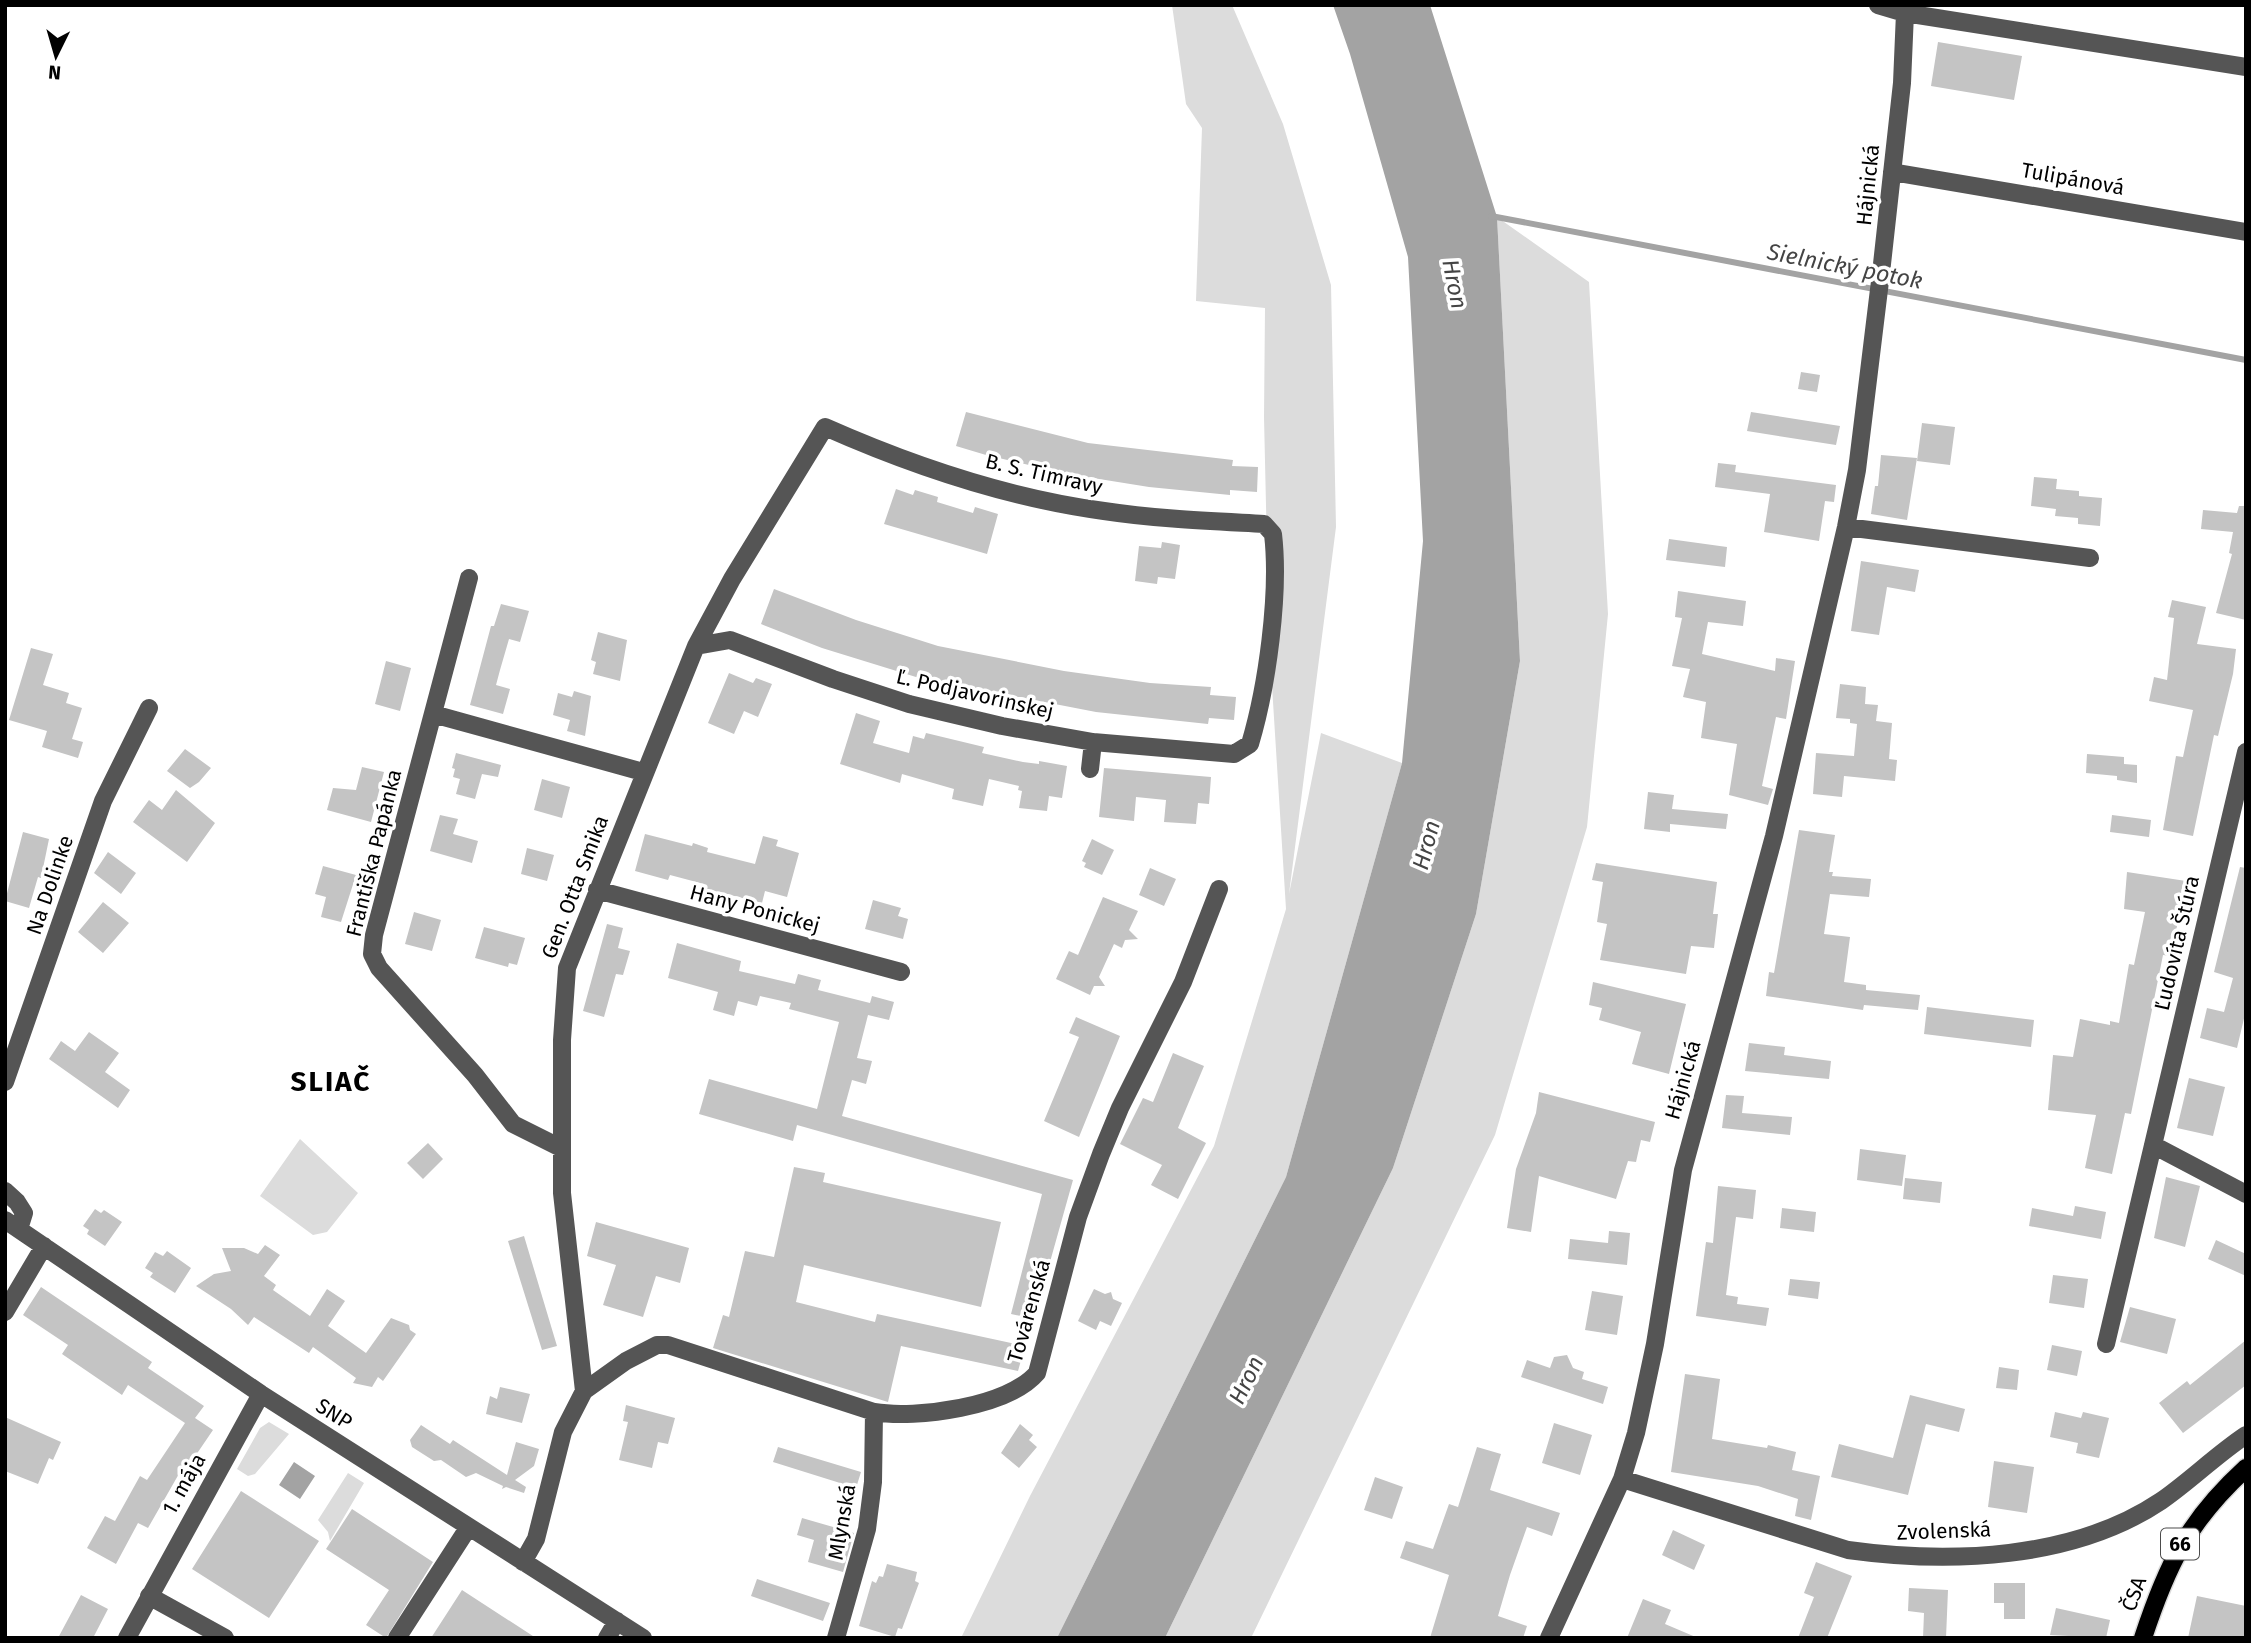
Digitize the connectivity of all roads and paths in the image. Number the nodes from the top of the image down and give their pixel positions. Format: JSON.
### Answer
{"nodes":[{"id":1,"x":1878,"y":5,"type":"edge"},
{"id":2,"x":1906,"y":13,"type":"junction"},
{"id":3,"x":2246,"y":67,"type":"edge"},
{"id":4,"x":1892,"y":172,"type":"junction"},
{"id":5,"x":2246,"y":232,"type":"edge"},
{"id":6,"x":825,"y":427,"type":"joint"},
{"id":7,"x":1846,"y":527,"type":"junction"},
{"id":8,"x":2090,"y":558,"type":"dead end"},
{"id":9,"x":469,"y":578,"type":"dead end"},
{"id":10,"x":696,"y":646,"type":"junction"},
{"id":11,"x":149,"y":708,"type":"dead end"},
{"id":12,"x":433,"y":714,"type":"junction"},
{"id":13,"x":1093,"y":742,"type":"junction"},
{"id":14,"x":1251,"y":744,"type":"joint"},
{"id":15,"x":2246,"y":752,"type":"edge"},
{"id":16,"x":1090,"y":769,"type":"dead end"},
{"id":17,"x":643,"y":772,"type":"junction"},
{"id":18,"x":597,"y":890,"type":"junction"},
{"id":19,"x":1219,"y":890,"type":"dead end"},
{"id":20,"x":901,"y":972,"type":"dead end"},
{"id":21,"x":5,"y":1082,"type":"edge"},
{"id":22,"x":2153,"y":1144,"type":"junction"},
{"id":23,"x":561,"y":1148,"type":"junction"},
{"id":24,"x":5,"y":1191,"type":"edge"},
{"id":25,"x":2246,"y":1194,"type":"edge"},
{"id":26,"x":12,"y":1225,"type":"edge"},
{"id":27,"x":44,"y":1246,"type":"junction"},
{"id":28,"x":5,"y":1312,"type":"edge"},
{"id":29,"x":2106,"y":1344,"type":"dead end"},
{"id":30,"x":584,"y":1391,"type":"junction"},
{"id":31,"x":261,"y":1394,"type":"junction"},
{"id":32,"x":874,"y":1412,"type":"junction"},
{"id":33,"x":2246,"y":1435,"type":"edge"},
{"id":34,"x":2246,"y":1468,"type":"edge"},
{"id":35,"x":1622,"y":1479,"type":"junction"},
{"id":36,"x":468,"y":1528,"type":"junction"},
{"id":37,"x":523,"y":1562,"type":"junction"},
{"id":38,"x":149,"y":1596,"type":"junction"},
{"id":39,"x":617,"y":1621,"type":"junction"},
{"id":40,"x":127,"y":1638,"type":"edge"},
{"id":41,"x":225,"y":1638,"type":"edge"},
{"id":42,"x":397,"y":1638,"type":"edge"},
{"id":43,"x":607,"y":1638,"type":"edge"},
{"id":44,"x":643,"y":1638,"type":"edge"},
{"id":45,"x":836,"y":1638,"type":"edge"},
{"id":46,"x":1549,"y":1638,"type":"edge"},
{"id":47,"x":2143,"y":1638,"type":"edge"}],
"edges":[{"from":1,"to":2,"type":"street"},
{"from":2,"to":3,"type":"street"},
{"from":2,"to":4,"type":"street","name":"Hájnická"},
{"from":4,"to":5,"type":"street","name":"Tulipánová"},
{"from":4,"to":7,"type":"street","name":"Hájnická"},
{"from":6,"to":10,"type":"street","name":"Gen. Otta Smika"},
{"from":6,"to":14,"type":"street","name":"B. S. Timravy"},
{"from":7,"to":8,"type":"street"},
{"from":7,"to":35,"type":"street","name":"Hájnická"},
{"from":9,"to":12,"type":"street","name":"Františka Papánka"},
{"from":10,"to":13,"type":"street","name":"Ľ. Podjavorinskej"},
{"from":10,"to":17,"type":"street","name":"Gen. Otta Smika"},
{"from":11,"to":21,"type":"street","name":"Na Dolinke"},
{"from":12,"to":17,"type":"street"},
{"from":12,"to":23,"type":"street","name":"Františka Papánka"},
{"from":13,"to":14,"type":"street","name":"Ľ. Podjavorinskej"},
{"from":13,"to":16,"type":"street"},
{"from":15,"to":22,"type":"street","name":"Ľudovíta Štúra"},
{"from":17,"to":18,"type":"street","name":"Gen. Otta Smika"},
{"from":18,"to":20,"type":"street","name":"Hany Ponickej"},
{"from":18,"to":23,"type":"street","name":"Gen. Otta Smika"},
{"from":19,"to":32,"type":"street","name":"Továrenská"},
{"from":22,"to":25,"type":"street"},
{"from":22,"to":29,"type":"street","name":"Ľudovíta Štúra"},
{"from":23,"to":30,"type":"street"},
{"from":24,"to":26,"type":"street"},
{"from":26,"to":27,"type":"street","name":"SNP"},
{"from":27,"to":28,"type":"street"},
{"from":27,"to":31,"type":"street","name":"SNP"},
{"from":30,"to":32,"type":"street","name":"Továrenská"},
{"from":30,"to":37,"type":"street","name":"Továrenská"},
{"from":31,"to":36,"type":"street","name":"SNP"},
{"from":31,"to":38,"type":"street","name":"1. mája"},
{"from":32,"to":45,"type":"street","name":"Mlynská"},
{"from":33,"to":35,"type":"street","name":"Zvolenská"},
{"from":34,"to":47,"type":"main road","name":"ČSA","number":"66"},
{"from":35,"to":46,"type":"street","name":"Hájnická"},
{"from":36,"to":37,"type":"street","name":"SNP"},
{"from":36,"to":42,"type":"street"},
{"from":37,"to":39,"type":"street","name":"SNP"},
{"from":38,"to":40,"type":"street","name":"1. mája"},
{"from":38,"to":41,"type":"street"},
{"from":39,"to":43,"type":"street"},
{"from":39,"to":44,"type":"street","name":"SNP"}]}
